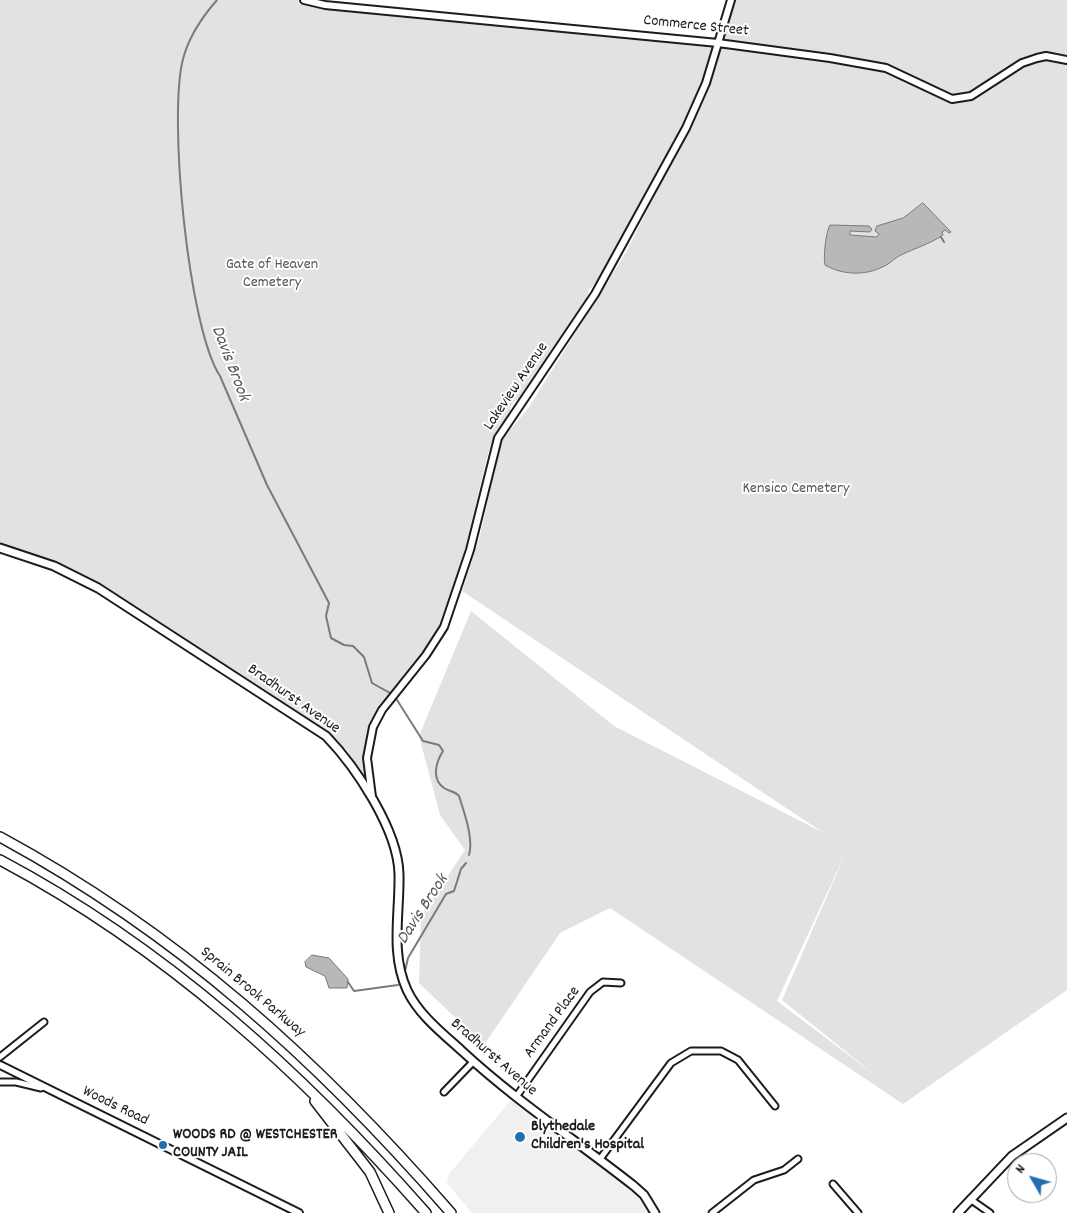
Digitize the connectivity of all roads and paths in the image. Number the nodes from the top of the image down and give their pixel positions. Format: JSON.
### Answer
{"nodes":[{"id":1,"x":304,"y":0,"type":"edge"},
{"id":2,"x":730,"y":0,"type":"edge"},
{"id":3,"x":718,"y":42,"type":"junction"},
{"id":4,"x":1067,"y":60,"type":"edge"},
{"id":5,"x":0,"y":548,"type":"edge"},
{"id":6,"x":372,"y":798,"type":"junction"},
{"id":7,"x":0,"y":837,"type":"edge"},
{"id":8,"x":0,"y":860,"type":"edge"},
{"id":9,"x":621,"y":983,"type":"dead end"},
{"id":10,"x":44,"y":1022,"type":"dead end"},
{"id":11,"x":0,"y":1057,"type":"edge"},
{"id":12,"x":473,"y":1062,"type":"junction"},
{"id":13,"x":0,"y":1065,"type":"edge"},
{"id":14,"x":290,"y":1070,"type":"junction"},
{"id":15,"x":0,"y":1082,"type":"edge"},
{"id":16,"x":54,"y":1092,"type":"junction"},
{"id":17,"x":444,"y":1092,"type":"dead end"},
{"id":18,"x":516,"y":1097,"type":"junction"},
{"id":19,"x":775,"y":1106,"type":"dead end"},
{"id":20,"x":1067,"y":1118,"type":"edge"},
{"id":21,"x":600,"y":1159,"type":"junction"},
{"id":22,"x":798,"y":1160,"type":"dead end"},
{"id":23,"x":833,"y":1184,"type":"dead end"},
{"id":24,"x":970,"y":1199,"type":"junction"},
{"id":25,"x":449,"y":1211,"type":"edge"},
{"id":26,"x":299,"y":1213,"type":"edge"},
{"id":27,"x":389,"y":1213,"type":"edge"},
{"id":28,"x":426,"y":1213,"type":"edge"},
{"id":29,"x":655,"y":1213,"type":"edge"},
{"id":30,"x":712,"y":1213,"type":"edge"},
{"id":31,"x":858,"y":1213,"type":"edge"},
{"id":32,"x":958,"y":1213,"type":"edge"},
{"id":33,"x":990,"y":1213,"type":"edge"}],
"edges":[{"from":1,"to":3,"type":"street","name":"Commerce Street"},
{"from":2,"to":3,"type":"street","name":"Lakeview Avenue"},
{"from":3,"to":4,"type":"street","name":"Commerce Street"},
{"from":3,"to":6,"type":"street","name":"Lakeview Avenue"},
{"from":5,"to":6,"type":"main road","name":"Bradhurst Avenue"},
{"from":6,"to":12,"type":"main road","name":"Bradhurst Avenue"},
{"from":7,"to":25,"type":"highway","name":"Sprain Brook Parkway"},
{"from":8,"to":14,"type":"highway","name":"Sprain Brook Parkway"},
{"from":9,"to":18,"type":"street","name":"Armand Place"},
{"from":10,"to":11,"type":"street"},
{"from":12,"to":17,"type":"street"},
{"from":12,"to":18,"type":"main road","name":"Bradhurst Avenue"},
{"from":13,"to":16,"type":"street","name":"Woods Road"},
{"from":14,"to":27,"type":"highway"},
{"from":14,"to":28,"type":"highway","name":"Sprain Brook Parkway"},
{"from":15,"to":16,"type":"street"},
{"from":16,"to":26,"type":"street","name":"Woods Road"},
{"from":18,"to":21,"type":"main road","name":"Bradhurst Avenue"},
{"from":19,"to":21,"type":"street"},
{"from":20,"to":24,"type":"main road"},
{"from":21,"to":29,"type":"main road","name":"Bradhurst Avenue"},
{"from":22,"to":30,"type":"street"},
{"from":23,"to":31,"type":"street"},
{"from":24,"to":32,"type":"main road"},
{"from":24,"to":33,"type":"street"}]}
